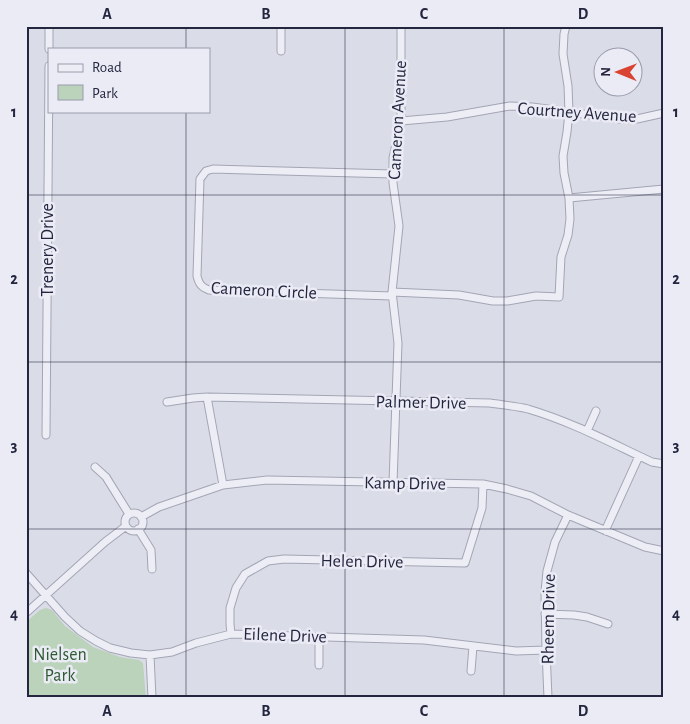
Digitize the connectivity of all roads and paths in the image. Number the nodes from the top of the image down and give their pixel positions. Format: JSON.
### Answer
{"nodes":[{"id":1,"x":49,"y":26,"type":"edge"},
{"id":2,"x":282,"y":26,"type":"edge"},
{"id":3,"x":401,"y":26,"type":"edge"},
{"id":4,"x":566,"y":26,"type":"edge"},
{"id":5,"x":49,"y":48,"type":"edge"},
{"id":6,"x":281,"y":51,"type":"dead end"},
{"id":7,"x":49,"y":112,"type":"edge"},
{"id":8,"x":568,"y":112,"type":"junction"},
{"id":9,"x":664,"y":113,"type":"edge"},
{"id":10,"x":401,"y":121,"type":"junction"},
{"id":11,"x":393,"y":174,"type":"junction"},
{"id":12,"x":664,"y":189,"type":"edge"},
{"id":13,"x":569,"y":198,"type":"junction"},
{"id":14,"x":392,"y":294,"type":"junction"},
{"id":15,"x":207,"y":397,"type":"junction"},
{"id":16,"x":396,"y":401,"type":"junction"},
{"id":17,"x":167,"y":402,"type":"dead end"},
{"id":18,"x":596,"y":411,"type":"dead end"},
{"id":19,"x":587,"y":431,"type":"junction"},
{"id":20,"x":46,"y":435,"type":"dead end"},
{"id":21,"x":639,"y":456,"type":"junction"},
{"id":22,"x":664,"y":464,"type":"edge"},
{"id":23,"x":95,"y":467,"type":"dead end"},
{"id":24,"x":393,"y":483,"type":"junction"},
{"id":25,"x":483,"y":484,"type":"junction"},
{"id":26,"x":223,"y":485,"type":"junction"},
{"id":27,"x":129,"y":514,"type":"junction"},
{"id":28,"x":568,"y":515,"type":"junction"},
{"id":29,"x":141,"y":517,"type":"junction"},
{"id":30,"x":126,"y":526,"type":"junction"},
{"id":31,"x":138,"y":529,"type":"junction"},
{"id":32,"x":605,"y":530,"type":"junction"},
{"id":33,"x":664,"y":551,"type":"edge"},
{"id":34,"x":152,"y":569,"type":"dead end"},
{"id":35,"x":26,"y":573,"type":"edge"},
{"id":36,"x":46,"y":596,"type":"junction"},
{"id":37,"x":26,"y":613,"type":"edge"},
{"id":38,"x":545,"y":614,"type":"junction"},
{"id":39,"x":608,"y":624,"type":"dead end"},
{"id":40,"x":231,"y":634,"type":"junction"},
{"id":41,"x":319,"y":637,"type":"junction"},
{"id":42,"x":473,"y":646,"type":"junction"},
{"id":43,"x":546,"y":650,"type":"junction"},
{"id":44,"x":150,"y":655,"type":"junction"},
{"id":45,"x":319,"y":665,"type":"dead end"},
{"id":46,"x":471,"y":671,"type":"dead end"},
{"id":47,"x":152,"y":698,"type":"edge"},
{"id":48,"x":548,"y":698,"type":"edge"}],
"edges":[{"from":1,"to":5,"type":"street"},
{"from":2,"to":6,"type":"street"},
{"from":3,"to":10,"type":"street","name":"Cameron Avenue"},
{"from":4,"to":8,"type":"street"},
{"from":7,"to":20,"type":"street","name":"Trenery Drive"},
{"from":8,"to":9,"type":"street","name":"Courtney Avenue"},
{"from":8,"to":10,"type":"street","name":"Courtney Avenue"},
{"from":8,"to":13,"type":"street"},
{"from":10,"to":11,"type":"street","name":"Cameron Avenue"},
{"from":11,"to":14,"type":"street","name":"Cameron Avenue"},
{"from":11,"to":14,"type":"street","name":"Cameron Circle"},
{"from":12,"to":13,"type":"street"},
{"from":13,"to":14,"type":"street","name":"Cameron Circle"},
{"from":14,"to":16,"type":"street","name":"Cameron Avenue"},
{"from":15,"to":16,"type":"street","name":"Palmer Drive"},
{"from":15,"to":17,"type":"street","name":"Palmer Drive"},
{"from":15,"to":26,"type":"street"},
{"from":16,"to":19,"type":"street","name":"Palmer Drive"},
{"from":16,"to":24,"type":"street","name":"Cameron Avenue"},
{"from":18,"to":19,"type":"street"},
{"from":19,"to":21,"type":"street","name":"Palmer Drive"},
{"from":21,"to":22,"type":"street","name":"Palmer Drive"},
{"from":21,"to":32,"type":"street"},
{"from":23,"to":27,"type":"street"},
{"from":24,"to":25,"type":"street","name":"Kamp Drive"},
{"from":24,"to":26,"type":"street","name":"Kamp Drive"},
{"from":25,"to":28,"type":"street","name":"Kamp Drive"},
{"from":25,"to":40,"type":"street","name":"Helen Drive"},
{"from":26,"to":29,"type":"street","name":"Kamp Drive"},
{"from":27,"to":29,"type":"street"},
{"from":27,"to":30,"type":"street"},
{"from":28,"to":32,"type":"street","name":"Kamp Drive"},
{"from":28,"to":38,"type":"street","name":"Rheem Drive"},
{"from":29,"to":31,"type":"street"},
{"from":30,"to":31,"type":"street"},
{"from":30,"to":36,"type":"street"},
{"from":31,"to":34,"type":"street"},
{"from":32,"to":33,"type":"street","name":"Kamp Drive"},
{"from":35,"to":36,"type":"street","name":"Eilene Drive"},
{"from":36,"to":37,"type":"street"},
{"from":36,"to":44,"type":"street","name":"Eilene Drive"},
{"from":38,"to":39,"type":"street"},
{"from":38,"to":43,"type":"street","name":"Rheem Drive"},
{"from":40,"to":41,"type":"street","name":"Eilene Drive"},
{"from":40,"to":44,"type":"street","name":"Eilene Drive"},
{"from":41,"to":42,"type":"street","name":"Eilene Drive"},
{"from":41,"to":45,"type":"street"},
{"from":42,"to":43,"type":"street","name":"Eilene Drive"},
{"from":42,"to":46,"type":"street"},
{"from":43,"to":48,"type":"street","name":"Rheem Drive"},
{"from":44,"to":47,"type":"street"}]}
